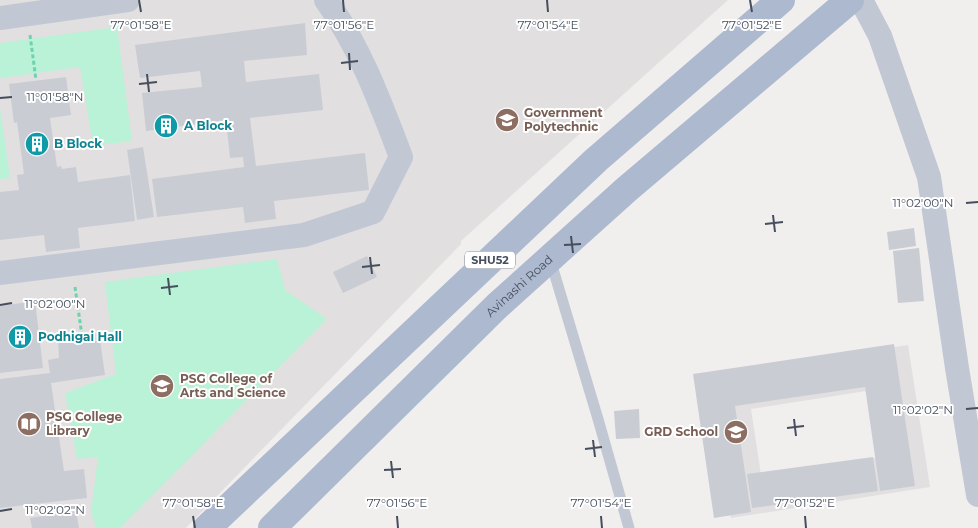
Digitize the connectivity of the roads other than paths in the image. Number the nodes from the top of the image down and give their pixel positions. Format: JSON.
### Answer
{"nodes":[{"id":1,"x":128,"y":0,"type":"edge"},
{"id":2,"x":326,"y":0,"type":"edge"},
{"id":3,"x":781,"y":0,"type":"edge"},
{"id":4,"x":850,"y":0,"type":"edge"},
{"id":5,"x":861,"y":0,"type":"edge"},
{"id":6,"x":80,"y":3,"type":"edge"},
{"id":7,"x":0,"y":18,"type":"edge"},
{"id":8,"x":550,"y":259,"type":"junction"},
{"id":9,"x":0,"y":273,"type":"edge"},
{"id":10,"x":978,"y":495,"type":"edge"},
{"id":11,"x":207,"y":528,"type":"edge"},
{"id":12,"x":272,"y":528,"type":"edge"},
{"id":13,"x":629,"y":528,"type":"edge"}],
"edges":[{"from":1,"to":6,"type":"street"},
{"from":2,"to":9,"type":"street"},
{"from":3,"to":11,"type":"main road","number":"SHU52"},
{"from":4,"to":8,"type":"main road","name":"Avinashi Road","number":"SHU52"},
{"from":5,"to":10,"type":"street"},
{"from":6,"to":7,"type":"street"},
{"from":8,"to":12,"type":"main road","name":"Avinashi Road","number":"SHU52"},
{"from":8,"to":13,"type":"lane"}]}
